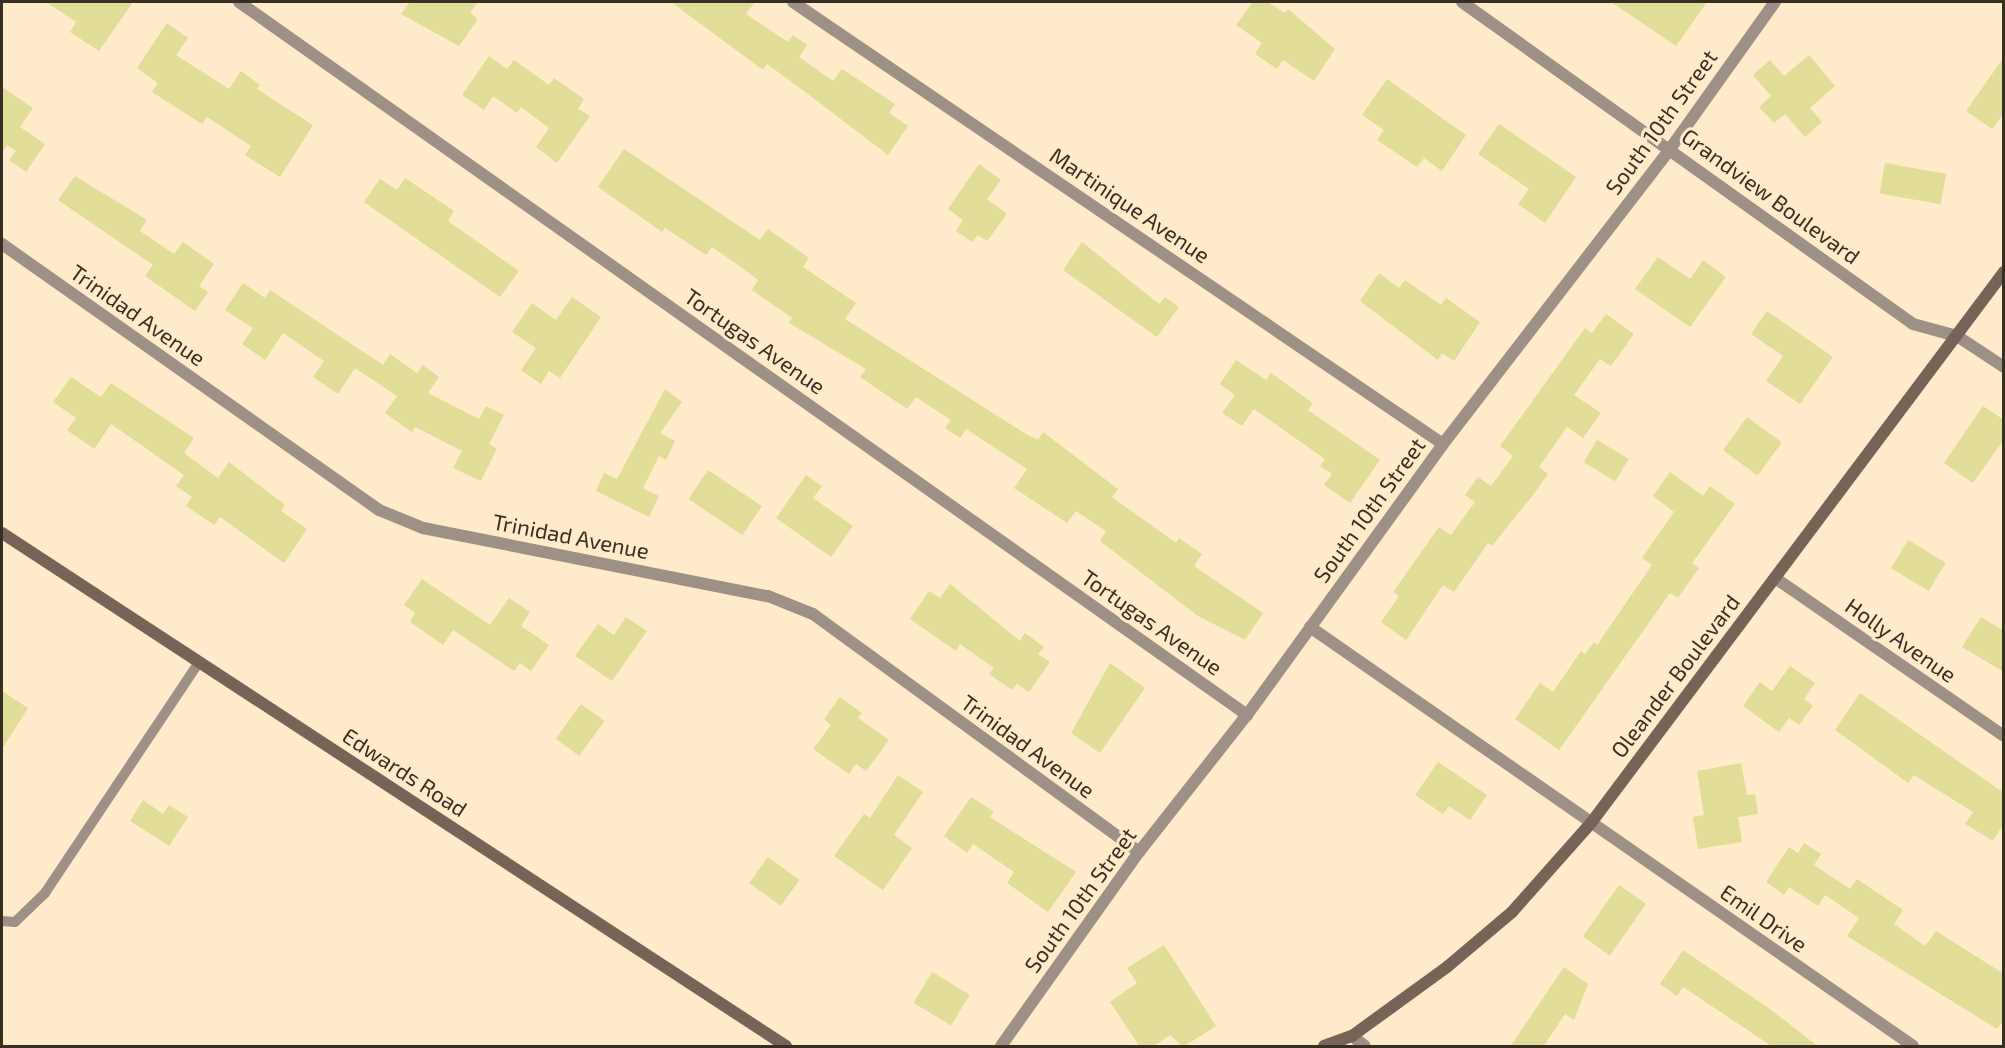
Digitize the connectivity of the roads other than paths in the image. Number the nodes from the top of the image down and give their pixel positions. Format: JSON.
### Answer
{"nodes":[{"id":1,"x":239,"y":2,"type":"edge"},
{"id":2,"x":793,"y":2,"type":"edge"},
{"id":3,"x":1462,"y":2,"type":"edge"},
{"id":4,"x":1775,"y":2,"type":"edge"},
{"id":5,"x":1670,"y":149,"type":"junction"},
{"id":6,"x":2,"y":244,"type":"edge"},
{"id":7,"x":2004,"y":272,"type":"edge"},
{"id":8,"x":1957,"y":336,"type":"junction"},
{"id":9,"x":2004,"y":368,"type":"edge"},
{"id":10,"x":1443,"y":444,"type":"junction"},
{"id":11,"x":2,"y":533,"type":"edge"},
{"id":12,"x":1775,"y":578,"type":"junction"},
{"id":13,"x":1310,"y":627,"type":"junction"},
{"id":14,"x":199,"y":662,"type":"junction"},
{"id":15,"x":1247,"y":715,"type":"junction"},
{"id":16,"x":2004,"y":736,"type":"edge"},
{"id":17,"x":1591,"y":823,"type":"junction"},
{"id":18,"x":1138,"y":852,"type":"junction"},
{"id":19,"x":2,"y":921,"type":"edge"},
{"id":20,"x":1352,"y":1036,"type":"junction"},
{"id":21,"x":786,"y":1047,"type":"edge"},
{"id":22,"x":1001,"y":1047,"type":"edge"},
{"id":23,"x":1324,"y":1047,"type":"edge"},
{"id":24,"x":1365,"y":1047,"type":"edge"},
{"id":25,"x":1913,"y":1047,"type":"edge"}],
"edges":[{"from":1,"to":15,"type":"street","name":"Tortugas Avenue"},
{"from":2,"to":10,"type":"street","name":"Martinique Avenue"},
{"from":3,"to":5,"type":"street","name":"Grandview Boulevard"},
{"from":4,"to":5,"type":"street","name":"South 10th Street"},
{"from":5,"to":8,"type":"street","name":"Grandview Boulevard"},
{"from":5,"to":10,"type":"street","name":"South 10th Street"},
{"from":6,"to":18,"type":"street","name":"Trinidad Avenue"},
{"from":7,"to":8,"type":"main road","name":"Oleander Boulevard"},
{"from":8,"to":9,"type":"street","name":"Grandview Boulevard"},
{"from":8,"to":12,"type":"main road","name":"Oleander Boulevard"},
{"from":10,"to":13,"type":"street","name":"South 10th Street"},
{"from":11,"to":14,"type":"main road","name":"Edwards Road"},
{"from":12,"to":16,"type":"street","name":"Holly Avenue"},
{"from":12,"to":17,"type":"main road","name":"Oleander Boulevard"},
{"from":13,"to":15,"type":"street","name":"South 10th Street"},
{"from":13,"to":17,"type":"street"},
{"from":14,"to":19,"type":"lane"},
{"from":14,"to":21,"type":"main road","name":"Edwards Road"},
{"from":15,"to":18,"type":"street","name":"South 10th Street"},
{"from":17,"to":20,"type":"main road","name":"Oleander Boulevard"},
{"from":17,"to":25,"type":"street","name":"Emil Drive"},
{"from":18,"to":22,"type":"street","name":"South 10th Street"},
{"from":20,"to":23,"type":"main road","name":"Oleander Boulevard"},
{"from":20,"to":24,"type":"street"}]}
